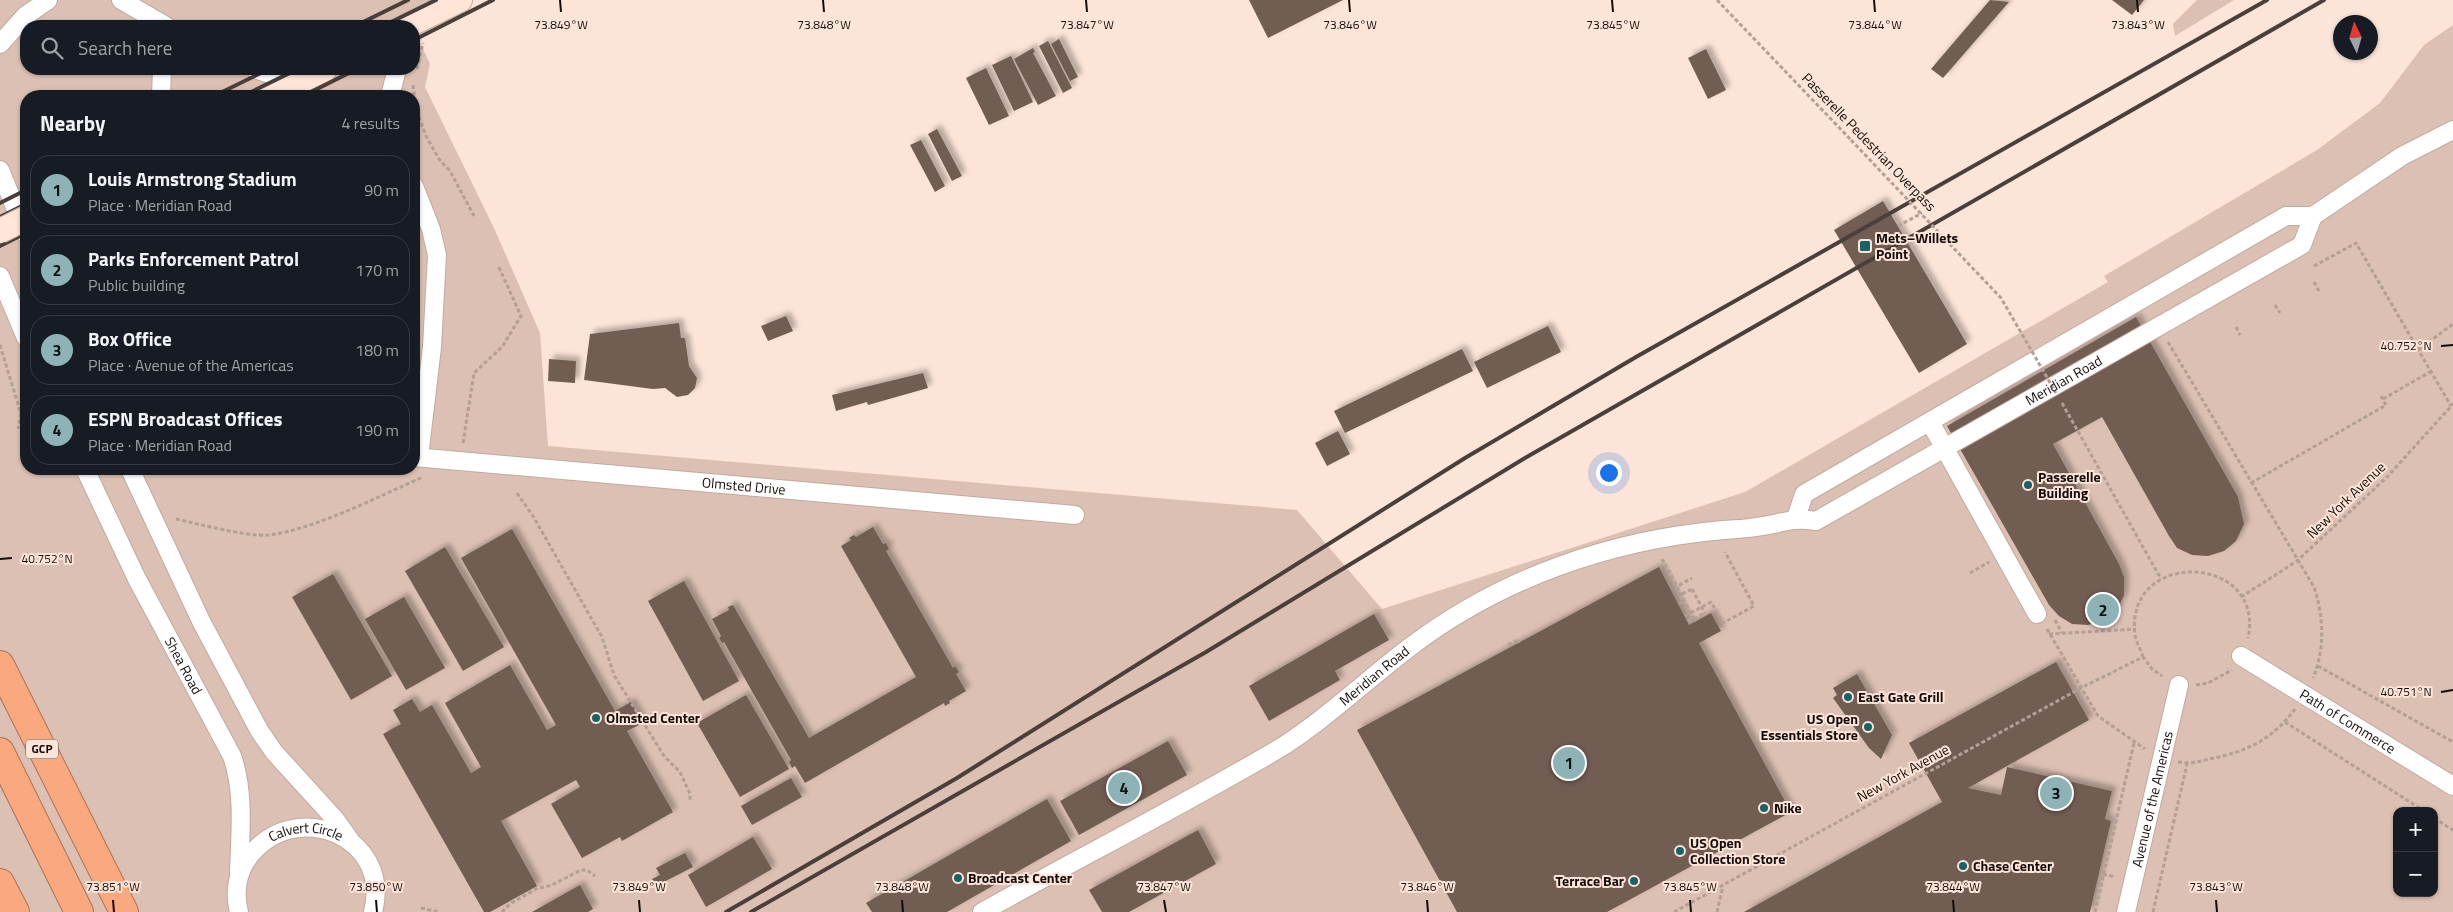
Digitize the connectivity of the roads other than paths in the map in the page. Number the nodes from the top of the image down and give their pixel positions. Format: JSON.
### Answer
{"nodes":[{"id":1,"x":48,"y":0,"type":"edge"},
{"id":2,"x":460,"y":0,"type":"edge"},
{"id":3,"x":128,"y":3,"type":"edge"},
{"id":4,"x":21,"y":20,"type":"edge"},
{"id":5,"x":141,"y":20,"type":"edge"},
{"id":6,"x":156,"y":20,"type":"edge"},
{"id":7,"x":20,"y":22,"type":"edge"},
{"id":8,"x":420,"y":26,"type":"edge"},
{"id":9,"x":0,"y":44,"type":"edge"},
{"id":10,"x":162,"y":75,"type":"edge"},
{"id":11,"x":272,"y":75,"type":"edge"},
{"id":12,"x":313,"y":75,"type":"edge"},
{"id":13,"x":395,"y":75,"type":"edge"},
{"id":14,"x":297,"y":83,"type":"junction"},
{"id":15,"x":161,"y":90,"type":"edge"},
{"id":16,"x":282,"y":90,"type":"edge"},
{"id":17,"x":391,"y":90,"type":"edge"},
{"id":18,"x":2453,"y":130,"type":"edge"},
{"id":19,"x":0,"y":170,"type":"edge"},
{"id":20,"x":420,"y":203,"type":"edge"},
{"id":21,"x":2313,"y":216,"type":"junction"},
{"id":22,"x":20,"y":219,"type":"edge"},
{"id":23,"x":20,"y":221,"type":"edge"},
{"id":24,"x":0,"y":231,"type":"edge"},
{"id":25,"x":0,"y":276,"type":"edge"},
{"id":26,"x":20,"y":324,"type":"edge"},
{"id":27,"x":1930,"y":422,"type":"junction"},
{"id":28,"x":420,"y":430,"type":"edge"},
{"id":29,"x":1944,"y":449,"type":"junction"},
{"id":30,"x":420,"y":457,"type":"edge"},
{"id":31,"x":88,"y":475,"type":"edge"},
{"id":32,"x":133,"y":475,"type":"edge"},
{"id":33,"x":1075,"y":515,"type":"dead end"},
{"id":34,"x":1796,"y":518,"type":"junction"},
{"id":35,"x":2040,"y":618,"type":"road end"},
{"id":36,"x":2241,"y":656,"type":"road end"},
{"id":37,"x":0,"y":665,"type":"edge"},
{"id":38,"x":2178,"y":685,"type":"road end"},
{"id":39,"x":0,"y":752,"type":"edge"},
{"id":40,"x":2453,"y":786,"type":"edge"},
{"id":41,"x":352,"y":844,"type":"junction"},
{"id":42,"x":239,"y":874,"type":"junction"},
{"id":43,"x":0,"y":883,"type":"edge"},
{"id":44,"x":376,"y":909,"type":"edge"},
{"id":45,"x":15,"y":912,"type":"edge"},
{"id":46,"x":80,"y":912,"type":"edge"},
{"id":47,"x":124,"y":912,"type":"edge"},
{"id":48,"x":239,"y":912,"type":"edge"},
{"id":49,"x":982,"y":912,"type":"edge"},
{"id":50,"x":2126,"y":912,"type":"edge"}],
"edges":[{"from":1,"to":4,"type":"street"},
{"from":2,"to":8,"type":"main road"},
{"from":3,"to":5,"type":"street"},
{"from":3,"to":6,"type":"street"},
{"from":7,"to":9,"type":"street"},
{"from":10,"to":15,"type":"street"},
{"from":11,"to":14,"type":"street"},
{"from":12,"to":14,"type":"main road"},
{"from":13,"to":17,"type":"street"},
{"from":14,"to":16,"type":"main road"},
{"from":18,"to":21,"type":"street"},
{"from":19,"to":22,"type":"street"},
{"from":20,"to":28,"type":"street"},
{"from":21,"to":27,"type":"street"},
{"from":21,"to":29,"type":"street","name":"Meridian Road"},
{"from":23,"to":24,"type":"main road","bridge":true},
{"from":25,"to":26,"type":"street"},
{"from":27,"to":29,"type":"street"},
{"from":27,"to":34,"type":"street"},
{"from":29,"to":34,"type":"street","name":"Meridian Road"},
{"from":29,"to":35,"type":"street"},
{"from":30,"to":33,"type":"street","name":"Olmsted Drive"},
{"from":31,"to":42,"type":"street","name":"Shea Road"},
{"from":32,"to":41,"type":"street"},
{"from":34,"to":49,"type":"street","name":"Meridian Road"},
{"from":36,"to":40,"type":"street","name":"Path of Commerce"},
{"from":37,"to":47,"type":"highway","number":"GCP"},
{"from":38,"to":50,"type":"street","name":"Avenue of the Americas"},
{"from":39,"to":46,"type":"highway","number":"GCP"},
{"from":41,"to":42,"type":"street","name":"Calvert Circle"},
{"from":41,"to":44,"type":"street","name":"Calvert Circle"},
{"from":42,"to":48,"type":"street","name":"Calvert Circle"},
{"from":43,"to":45,"type":"highway"}]}
